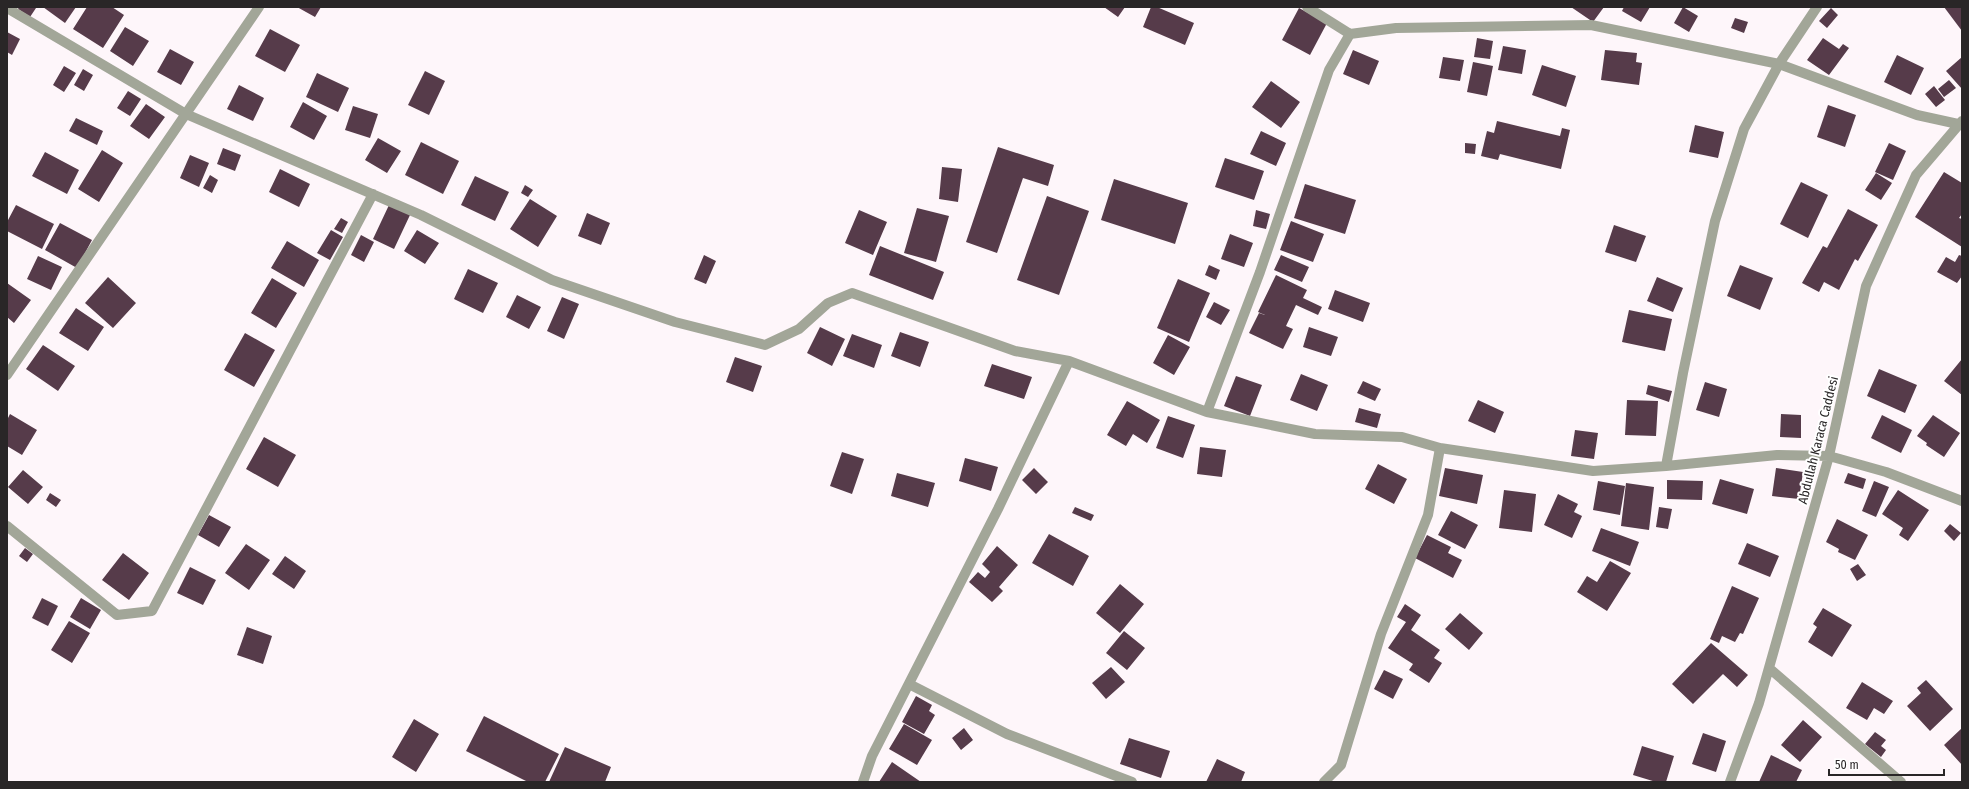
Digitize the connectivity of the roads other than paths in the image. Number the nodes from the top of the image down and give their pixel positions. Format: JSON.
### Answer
{"nodes":[{"id":1,"x":259,"y":7,"type":"edge"},
{"id":2,"x":1307,"y":7,"type":"edge"},
{"id":3,"x":1817,"y":7,"type":"edge"},
{"id":4,"x":7,"y":8,"type":"edge"},
{"id":5,"x":1350,"y":34,"type":"junction"},
{"id":6,"x":1779,"y":64,"type":"junction"},
{"id":7,"x":186,"y":114,"type":"junction"},
{"id":8,"x":1960,"y":122,"type":"edge"},
{"id":9,"x":373,"y":194,"type":"junction"},
{"id":10,"x":1069,"y":361,"type":"junction"},
{"id":11,"x":7,"y":375,"type":"edge"},
{"id":12,"x":1206,"y":412,"type":"junction"},
{"id":13,"x":1440,"y":448,"type":"junction"},
{"id":14,"x":1829,"y":456,"type":"junction"},
{"id":15,"x":1666,"y":466,"type":"junction"},
{"id":16,"x":1962,"y":501,"type":"edge"},
{"id":17,"x":7,"y":526,"type":"edge"},
{"id":18,"x":1769,"y":668,"type":"junction"},
{"id":19,"x":909,"y":684,"type":"junction"},
{"id":20,"x":863,"y":782,"type":"edge"},
{"id":21,"x":1132,"y":782,"type":"edge"},
{"id":22,"x":1324,"y":782,"type":"edge"},
{"id":23,"x":1730,"y":782,"type":"edge"},
{"id":24,"x":1901,"y":782,"type":"edge"}],
"edges":[{"from":1,"to":7,"type":"street"},
{"from":2,"to":5,"type":"street"},
{"from":3,"to":6,"type":"street"},
{"from":4,"to":7,"type":"street"},
{"from":5,"to":6,"type":"street"},
{"from":5,"to":12,"type":"street"},
{"from":6,"to":8,"type":"street"},
{"from":6,"to":15,"type":"street"},
{"from":7,"to":9,"type":"street"},
{"from":7,"to":11,"type":"street"},
{"from":8,"to":14,"type":"street","name":"Abdullah Karaca Caddesi"},
{"from":9,"to":10,"type":"street"},
{"from":9,"to":17,"type":"street"},
{"from":10,"to":12,"type":"street"},
{"from":10,"to":19,"type":"street"},
{"from":12,"to":13,"type":"street"},
{"from":13,"to":15,"type":"street"},
{"from":13,"to":22,"type":"street"},
{"from":14,"to":15,"type":"street"},
{"from":14,"to":16,"type":"street"},
{"from":14,"to":18,"type":"street","name":"Abdullah Karaca Caddesi"},
{"from":18,"to":23,"type":"street","name":"Abdullah Karaca Caddesi"},
{"from":18,"to":24,"type":"street"},
{"from":19,"to":20,"type":"street"},
{"from":19,"to":21,"type":"street"}]}
